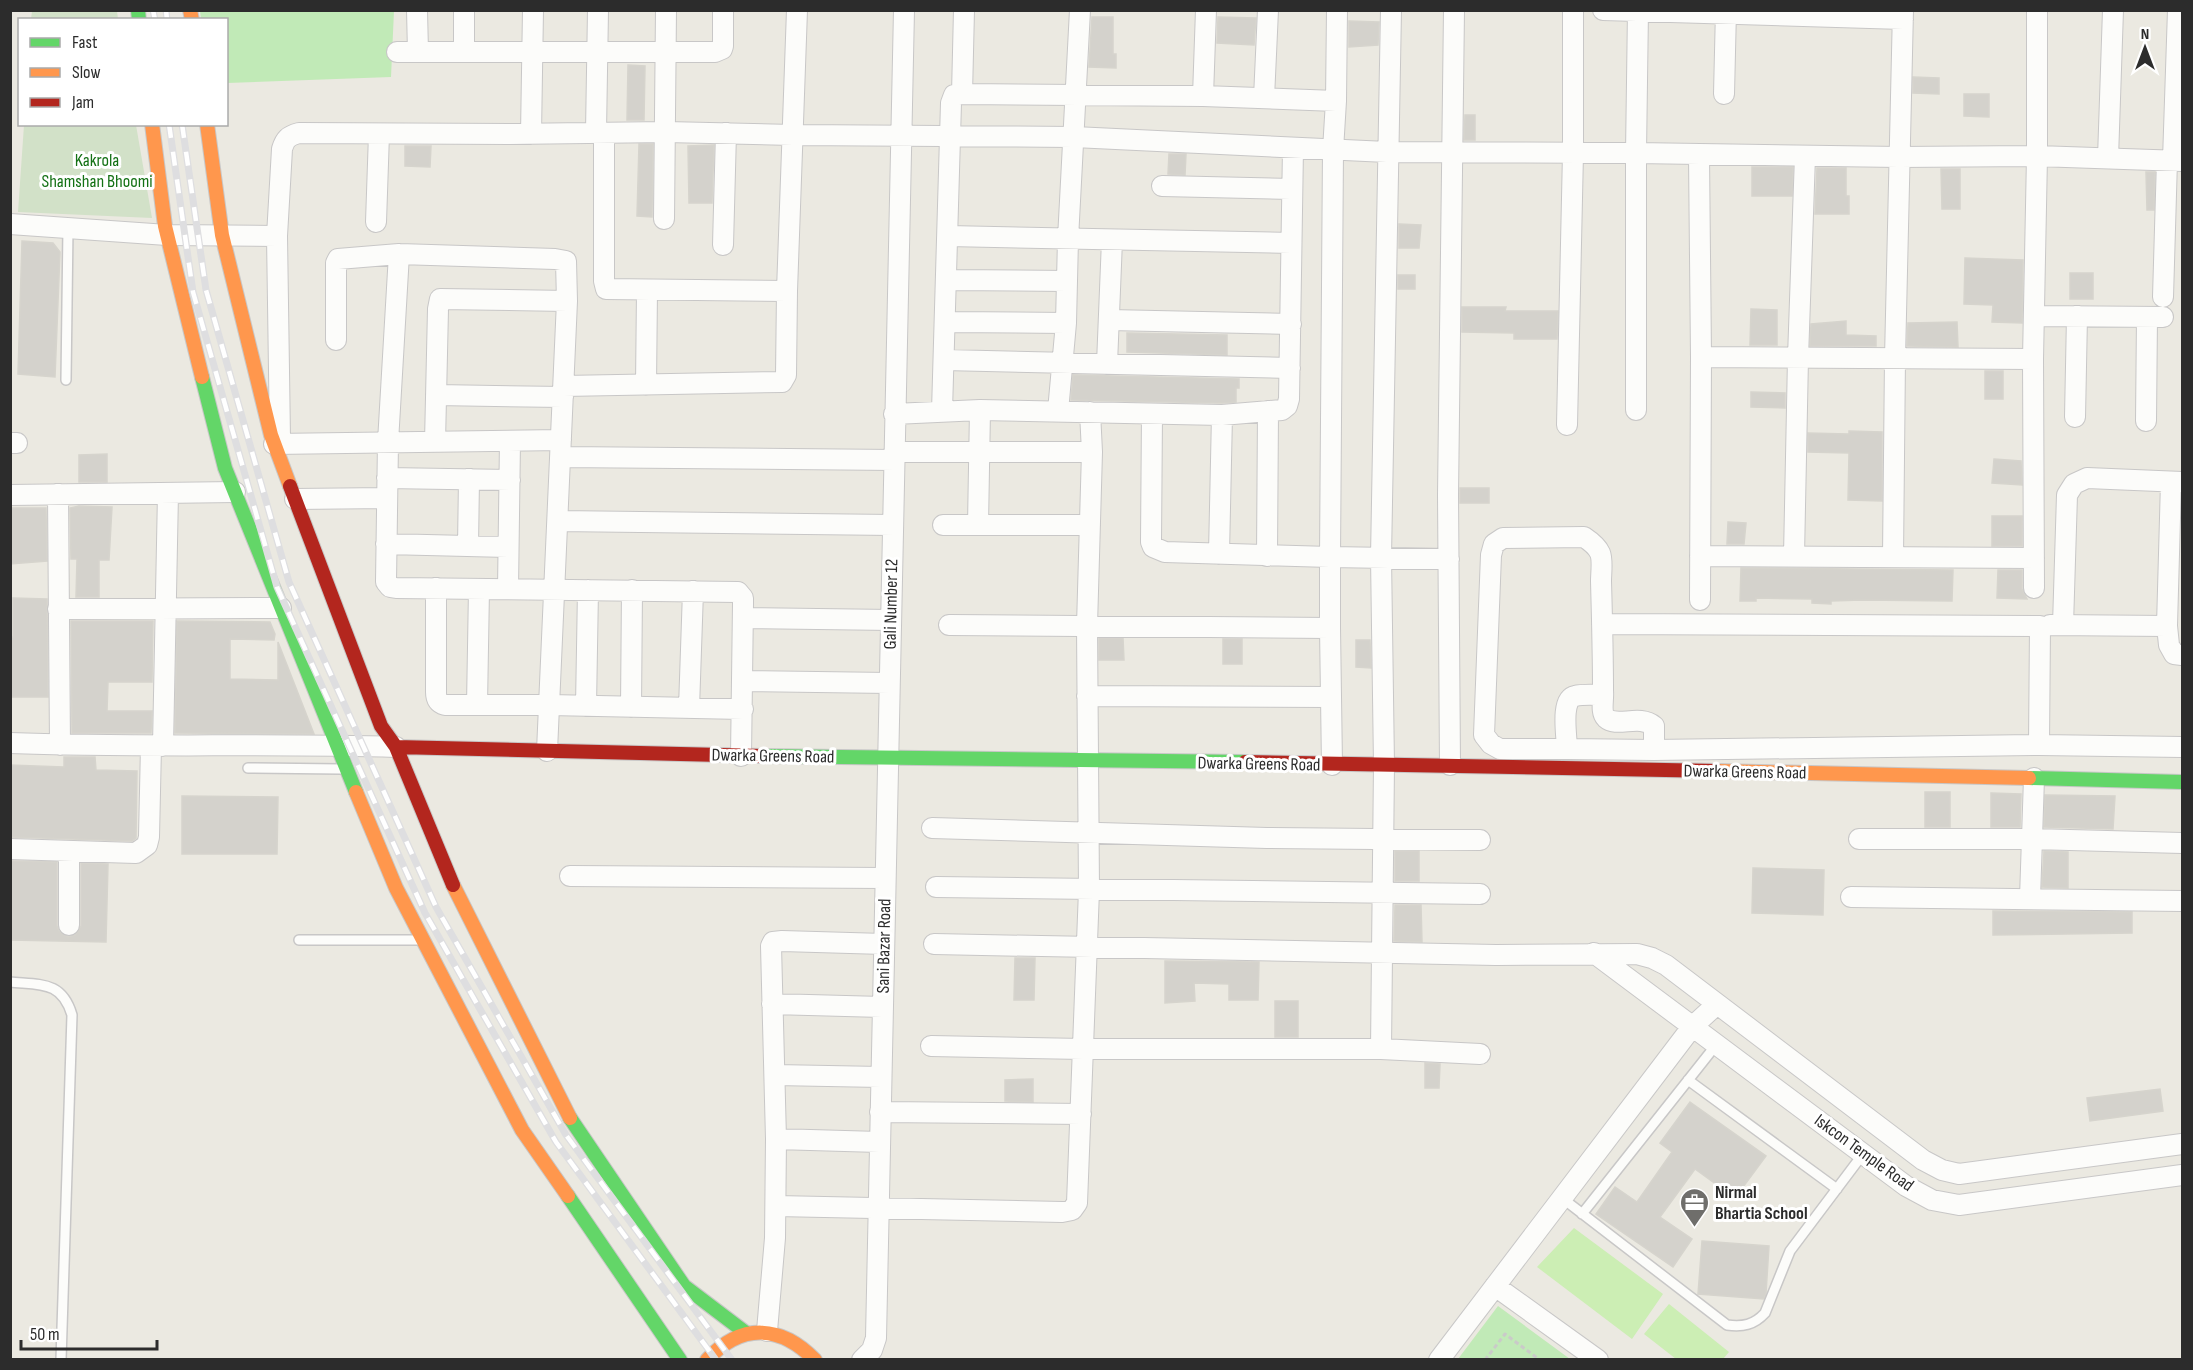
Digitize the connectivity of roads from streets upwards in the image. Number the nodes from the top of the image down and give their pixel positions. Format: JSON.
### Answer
{"nodes":[{"id":1,"x":417,"y":10,"type":"edge"},
{"id":2,"x":464,"y":10,"type":"edge"},
{"id":3,"x":533,"y":10,"type":"edge"},
{"id":4,"x":598,"y":10,"type":"edge"},
{"id":5,"x":666,"y":10,"type":"edge"},
{"id":6,"x":723,"y":10,"type":"edge"},
{"id":7,"x":797,"y":10,"type":"edge"},
{"id":8,"x":904,"y":10,"type":"edge"},
{"id":9,"x":964,"y":10,"type":"edge"},
{"id":10,"x":1080,"y":10,"type":"edge"},
{"id":11,"x":1206,"y":10,"type":"edge"},
{"id":12,"x":1268,"y":10,"type":"edge"},
{"id":13,"x":1337,"y":10,"type":"edge"},
{"id":14,"x":1391,"y":10,"type":"edge"},
{"id":15,"x":1454,"y":10,"type":"edge"},
{"id":16,"x":1573,"y":10,"type":"edge"},
{"id":17,"x":1603,"y":10,"type":"edge"},
{"id":18,"x":2037,"y":10,"type":"edge"},
{"id":19,"x":2113,"y":10,"type":"edge"},
{"id":20,"x":2178,"y":10,"type":"edge"},
{"id":21,"x":1638,"y":11,"type":"edge"},
{"id":22,"x":1726,"y":13,"type":"edge"},
{"id":23,"x":1826,"y":14,"type":"edge"},
{"id":24,"x":1903,"y":15,"type":"edge"},
{"id":25,"x":397,"y":52,"type":"dead end"},
{"id":26,"x":418,"y":52,"type":"junction"},
{"id":27,"x":464,"y":52,"type":"junction"},
{"id":28,"x":532,"y":52,"type":"junction"},
{"id":29,"x":598,"y":52,"type":"junction"},
{"id":30,"x":666,"y":52,"type":"junction"},
{"id":31,"x":962,"y":94,"type":"junction"},
{"id":32,"x":1724,"y":94,"type":"dead end"},
{"id":33,"x":1076,"y":95,"type":"junction"},
{"id":34,"x":1203,"y":96,"type":"junction"},
{"id":35,"x":1264,"y":98,"type":"junction"},
{"id":36,"x":1336,"y":100,"type":"junction"},
{"id":37,"x":152,"y":126,"type":"edge"},
{"id":38,"x":207,"y":126,"type":"edge"},
{"id":39,"x":600,"y":132,"type":"junction"},
{"id":40,"x":666,"y":132,"type":"junction"},
{"id":41,"x":726,"y":133,"type":"junction"},
{"id":42,"x":379,"y":134,"type":"junction"},
{"id":43,"x":531,"y":134,"type":"junction"},
{"id":44,"x":793,"y":135,"type":"junction"},
{"id":45,"x":902,"y":136,"type":"junction"},
{"id":46,"x":950,"y":136,"type":"junction"},
{"id":47,"x":1074,"y":138,"type":"junction"},
{"id":48,"x":1293,"y":148,"type":"junction"},
{"id":49,"x":1333,"y":150,"type":"junction"},
{"id":50,"x":1387,"y":152,"type":"junction"},
{"id":51,"x":1450,"y":152,"type":"junction"},
{"id":52,"x":1573,"y":153,"type":"junction"},
{"id":53,"x":1635,"y":153,"type":"junction"},
{"id":54,"x":1698,"y":155,"type":"junction"},
{"id":55,"x":1805,"y":156,"type":"junction"},
{"id":56,"x":2037,"y":156,"type":"junction"},
{"id":57,"x":1899,"y":157,"type":"junction"},
{"id":58,"x":2108,"y":158,"type":"junction"},
{"id":59,"x":2174,"y":160,"type":"edge"},
{"id":60,"x":1162,"y":186,"type":"dead end"},
{"id":61,"x":1291,"y":189,"type":"junction"},
{"id":62,"x":664,"y":219,"type":"dead end"},
{"id":63,"x":376,"y":222,"type":"dead end"},
{"id":64,"x":10,"y":224,"type":"edge"},
{"id":65,"x":167,"y":235,"type":"junction"},
{"id":66,"x":222,"y":235,"type":"junction"},
{"id":67,"x":277,"y":236,"type":"junction"},
{"id":68,"x":948,"y":236,"type":"junction"},
{"id":69,"x":1068,"y":239,"type":"junction"},
{"id":70,"x":1112,"y":240,"type":"junction"},
{"id":71,"x":1292,"y":243,"type":"junction"},
{"id":72,"x":723,"y":245,"type":"dead end"},
{"id":73,"x":399,"y":254,"type":"junction"},
{"id":74,"x":946,"y":280,"type":"junction"},
{"id":75,"x":1067,"y":281,"type":"junction"},
{"id":76,"x":647,"y":291,"type":"junction"},
{"id":77,"x":788,"y":291,"type":"junction"},
{"id":78,"x":2163,"y":297,"type":"dead end"},
{"id":79,"x":567,"y":301,"type":"junction"},
{"id":80,"x":2034,"y":316,"type":"junction"},
{"id":81,"x":2076,"y":316,"type":"junction"},
{"id":82,"x":1109,"y":321,"type":"junction"},
{"id":83,"x":945,"y":322,"type":"junction"},
{"id":84,"x":1066,"y":323,"type":"junction"},
{"id":85,"x":1291,"y":324,"type":"junction"},
{"id":86,"x":336,"y":340,"type":"dead end"},
{"id":87,"x":1701,"y":357,"type":"junction"},
{"id":88,"x":1798,"y":358,"type":"junction"},
{"id":89,"x":1895,"y":358,"type":"junction"},
{"id":90,"x":2033,"y":359,"type":"junction"},
{"id":91,"x":944,"y":360,"type":"junction"},
{"id":92,"x":1062,"y":362,"type":"junction"},
{"id":93,"x":1107,"y":364,"type":"junction"},
{"id":94,"x":1290,"y":368,"type":"junction"},
{"id":95,"x":646,"y":385,"type":"junction"},
{"id":96,"x":563,"y":391,"type":"junction"},
{"id":97,"x":436,"y":395,"type":"junction"},
{"id":98,"x":980,"y":410,"type":"junction"},
{"id":99,"x":1635,"y":410,"type":"dead end"},
{"id":100,"x":942,"y":411,"type":"junction"},
{"id":101,"x":1058,"y":411,"type":"junction"},
{"id":102,"x":1268,"y":411,"type":"junction"},
{"id":103,"x":1090,"y":412,"type":"junction"},
{"id":104,"x":894,"y":414,"type":"junction"},
{"id":105,"x":1152,"y":414,"type":"junction"},
{"id":106,"x":1222,"y":415,"type":"junction"},
{"id":107,"x":2075,"y":417,"type":"dead end"},
{"id":108,"x":2146,"y":421,"type":"dead end"},
{"id":109,"x":1568,"y":425,"type":"dead end"},
{"id":110,"x":510,"y":441,"type":"junction"},
{"id":111,"x":388,"y":442,"type":"junction"},
{"id":112,"x":435,"y":442,"type":"junction"},
{"id":113,"x":277,"y":444,"type":"junction"},
{"id":114,"x":561,"y":448,"type":"junction"},
{"id":115,"x":979,"y":452,"type":"junction"},
{"id":116,"x":1092,"y":452,"type":"junction"},
{"id":117,"x":894,"y":456,"type":"junction"},
{"id":118,"x":387,"y":478,"type":"junction"},
{"id":119,"x":469,"y":479,"type":"junction"},
{"id":120,"x":510,"y":480,"type":"junction"},
{"id":121,"x":2177,"y":482,"type":"edge"},
{"id":122,"x":235,"y":492,"type":"junction"},
{"id":123,"x":168,"y":493,"type":"junction"},
{"id":124,"x":58,"y":494,"type":"junction"},
{"id":125,"x":10,"y":495,"type":"edge"},
{"id":126,"x":387,"y":498,"type":"junction"},
{"id":127,"x":295,"y":499,"type":"junction"},
{"id":128,"x":558,"y":521,"type":"junction"},
{"id":129,"x":893,"y":525,"type":"junction"},
{"id":130,"x":943,"y":525,"type":"dead end"},
{"id":131,"x":978,"y":525,"type":"junction"},
{"id":132,"x":1090,"y":525,"type":"junction"},
{"id":133,"x":386,"y":544,"type":"junction"},
{"id":134,"x":468,"y":546,"type":"junction"},
{"id":135,"x":508,"y":547,"type":"junction"},
{"id":136,"x":1219,"y":554,"type":"junction"},
{"id":137,"x":1267,"y":555,"type":"junction"},
{"id":138,"x":1700,"y":555,"type":"junction"},
{"id":139,"x":1794,"y":556,"type":"junction"},
{"id":140,"x":1330,"y":557,"type":"junction"},
{"id":141,"x":1381,"y":557,"type":"junction"},
{"id":142,"x":1893,"y":557,"type":"junction"},
{"id":143,"x":2034,"y":558,"type":"junction"},
{"id":144,"x":1449,"y":559,"type":"junction"},
{"id":145,"x":436,"y":588,"type":"junction"},
{"id":146,"x":2034,"y":588,"type":"dead end"},
{"id":147,"x":479,"y":589,"type":"junction"},
{"id":148,"x":508,"y":589,"type":"junction"},
{"id":149,"x":555,"y":590,"type":"junction"},
{"id":150,"x":588,"y":590,"type":"junction"},
{"id":151,"x":632,"y":590,"type":"junction"},
{"id":152,"x":693,"y":591,"type":"junction"},
{"id":153,"x":1700,"y":600,"type":"dead end"},
{"id":154,"x":166,"y":608,"type":"junction"},
{"id":155,"x":280,"y":608,"type":"junction"},
{"id":156,"x":58,"y":609,"type":"junction"},
{"id":157,"x":743,"y":618,"type":"junction"},
{"id":158,"x":891,"y":620,"type":"junction"},
{"id":159,"x":1602,"y":624,"type":"junction"},
{"id":160,"x":949,"y":625,"type":"dead end"},
{"id":161,"x":2063,"y":625,"type":"junction"},
{"id":162,"x":1087,"y":626,"type":"junction"},
{"id":163,"x":2040,"y":626,"type":"junction"},
{"id":164,"x":2167,"y":626,"type":"junction"},
{"id":165,"x":1330,"y":628,"type":"junction"},
{"id":166,"x":2182,"y":655,"type":"edge"},
{"id":167,"x":743,"y":681,"type":"junction"},
{"id":168,"x":889,"y":683,"type":"junction"},
{"id":169,"x":1604,"y":695,"type":"junction"},
{"id":170,"x":1087,"y":696,"type":"junction"},
{"id":171,"x":1331,"y":697,"type":"junction"},
{"id":172,"x":477,"y":705,"type":"junction"},
{"id":173,"x":549,"y":705,"type":"junction"},
{"id":174,"x":586,"y":706,"type":"junction"},
{"id":175,"x":631,"y":707,"type":"junction"},
{"id":176,"x":689,"y":708,"type":"junction"},
{"id":177,"x":743,"y":710,"type":"junction"},
{"id":178,"x":10,"y":743,"type":"edge"},
{"id":179,"x":60,"y":745,"type":"junction"},
{"id":180,"x":336,"y":745,"type":"junction"},
{"id":181,"x":157,"y":746,"type":"junction"},
{"id":182,"x":2039,"y":746,"type":"junction"},
{"id":183,"x":396,"y":747,"type":"junction"},
{"id":184,"x":2182,"y":747,"type":"edge"},
{"id":185,"x":1567,"y":749,"type":"junction"},
{"id":186,"x":1654,"y":750,"type":"junction"},
{"id":187,"x":547,"y":751,"type":"junction"},
{"id":188,"x":741,"y":756,"type":"junction"},
{"id":189,"x":888,"y":758,"type":"junction"},
{"id":190,"x":1605,"y":759,"type":"junction"},
{"id":191,"x":1087,"y":762,"type":"junction"},
{"id":192,"x":1332,"y":765,"type":"junction"},
{"id":193,"x":1384,"y":765,"type":"junction"},
{"id":194,"x":1450,"y":765,"type":"junction"},
{"id":195,"x":2034,"y":778,"type":"junction"},
{"id":196,"x":2182,"y":782,"type":"edge"},
{"id":197,"x":932,"y":828,"type":"dead end"},
{"id":198,"x":1088,"y":834,"type":"junction"},
{"id":199,"x":1383,"y":839,"type":"junction"},
{"id":200,"x":1859,"y":839,"type":"dead end"},
{"id":201,"x":2032,"y":839,"type":"junction"},
{"id":202,"x":1480,"y":840,"type":"dead end"},
{"id":203,"x":2182,"y":843,"type":"edge"},
{"id":204,"x":10,"y":849,"type":"edge"},
{"id":205,"x":69,"y":851,"type":"junction"},
{"id":206,"x":570,"y":876,"type":"dead end"},
{"id":207,"x":885,"y":878,"type":"junction"},
{"id":208,"x":936,"y":887,"type":"dead end"},
{"id":209,"x":1089,"y":890,"type":"junction"},
{"id":210,"x":1382,"y":894,"type":"junction"},
{"id":211,"x":1480,"y":894,"type":"dead end"},
{"id":212,"x":1851,"y":897,"type":"dead end"},
{"id":213,"x":2030,"y":898,"type":"junction"},
{"id":214,"x":2182,"y":901,"type":"edge"},
{"id":215,"x":69,"y":925,"type":"dead end"},
{"id":216,"x":884,"y":944,"type":"junction"},
{"id":217,"x":934,"y":944,"type":"dead end"},
{"id":218,"x":1087,"y":948,"type":"junction"},
{"id":219,"x":1381,"y":952,"type":"junction"},
{"id":220,"x":1594,"y":953,"type":"junction"},
{"id":221,"x":772,"y":1004,"type":"junction"},
{"id":222,"x":1717,"y":1004,"type":"junction"},
{"id":223,"x":882,"y":1007,"type":"junction"},
{"id":224,"x":1692,"y":1027,"type":"junction"},
{"id":225,"x":931,"y":1046,"type":"dead end"},
{"id":226,"x":1083,"y":1049,"type":"junction"},
{"id":227,"x":1381,"y":1050,"type":"junction"},
{"id":228,"x":1480,"y":1054,"type":"dead end"},
{"id":229,"x":775,"y":1075,"type":"junction"},
{"id":230,"x":881,"y":1077,"type":"junction"},
{"id":231,"x":880,"y":1112,"type":"junction"},
{"id":232,"x":1081,"y":1114,"type":"junction"},
{"id":233,"x":777,"y":1139,"type":"junction"},
{"id":234,"x":879,"y":1142,"type":"junction"},
{"id":235,"x":2182,"y":1144,"type":"edge"},
{"id":236,"x":2182,"y":1175,"type":"edge"},
{"id":237,"x":776,"y":1206,"type":"junction"},
{"id":238,"x":878,"y":1209,"type":"junction"},
{"id":239,"x":1495,"y":1286,"type":"junction"},
{"id":240,"x":767,"y":1331,"type":"junction"},
{"id":241,"x":746,"y":1333,"type":"junction"},
{"id":242,"x":680,"y":1359,"type":"edge"},
{"id":243,"x":707,"y":1359,"type":"edge"},
{"id":244,"x":814,"y":1359,"type":"edge"},
{"id":245,"x":862,"y":1359,"type":"edge"},
{"id":246,"x":1439,"y":1359,"type":"edge"},
{"id":247,"x":1598,"y":1359,"type":"edge"}],
"edges":[{"from":1,"to":26,"type":"street"},
{"from":2,"to":27,"type":"street"},
{"from":3,"to":28,"type":"street"},
{"from":4,"to":29,"type":"street"},
{"from":5,"to":30,"type":"street"},
{"from":6,"to":30,"type":"street"},
{"from":7,"to":44,"type":"street"},
{"from":8,"to":45,"type":"street","name":"Gali Number 12"},
{"from":9,"to":31,"type":"street"},
{"from":10,"to":33,"type":"street"},
{"from":11,"to":34,"type":"street"},
{"from":12,"to":35,"type":"street"},
{"from":13,"to":36,"type":"street"},
{"from":14,"to":50,"type":"street"},
{"from":15,"to":51,"type":"street"},
{"from":16,"to":52,"type":"street"},
{"from":17,"to":21,"type":"street"},
{"from":18,"to":56,"type":"street"},
{"from":19,"to":58,"type":"street"},
{"from":20,"to":59,"type":"street"},
{"from":21,"to":22,"type":"street"},
{"from":21,"to":53,"type":"street"},
{"from":22,"to":23,"type":"street"},
{"from":22,"to":32,"type":"street"},
{"from":23,"to":24,"type":"street"},
{"from":24,"to":57,"type":"street"},
{"from":25,"to":26,"type":"street"},
{"from":26,"to":27,"type":"street"},
{"from":27,"to":28,"type":"street"},
{"from":28,"to":29,"type":"street"},
{"from":28,"to":43,"type":"street"},
{"from":29,"to":30,"type":"street"},
{"from":29,"to":39,"type":"street"},
{"from":30,"to":40,"type":"street"},
{"from":31,"to":33,"type":"street"},
{"from":31,"to":46,"type":"street"},
{"from":33,"to":34,"type":"street"},
{"from":33,"to":47,"type":"street"},
{"from":34,"to":35,"type":"street"},
{"from":35,"to":36,"type":"street"},
{"from":36,"to":49,"type":"street"},
{"from":37,"to":65,"type":"street"},
{"from":38,"to":66,"type":"street"},
{"from":39,"to":40,"type":"street"},
{"from":39,"to":43,"type":"street"},
{"from":39,"to":76,"type":"street"},
{"from":40,"to":41,"type":"street"},
{"from":40,"to":62,"type":"street"},
{"from":41,"to":44,"type":"street"},
{"from":41,"to":72,"type":"street"},
{"from":42,"to":43,"type":"street"},
{"from":42,"to":63,"type":"street"},
{"from":42,"to":67,"type":"street"},
{"from":44,"to":45,"type":"street"},
{"from":44,"to":77,"type":"street"},
{"from":45,"to":46,"type":"street"},
{"from":45,"to":104,"type":"street","name":"Gali Number 12"},
{"from":46,"to":47,"type":"street"},
{"from":46,"to":68,"type":"street"},
{"from":47,"to":48,"type":"street"},
{"from":47,"to":69,"type":"street"},
{"from":48,"to":49,"type":"street"},
{"from":48,"to":61,"type":"street"},
{"from":49,"to":50,"type":"street"},
{"from":49,"to":140,"type":"street"},
{"from":50,"to":51,"type":"street"},
{"from":50,"to":141,"type":"street"},
{"from":51,"to":52,"type":"street"},
{"from":51,"to":144,"type":"street"},
{"from":52,"to":53,"type":"street"},
{"from":52,"to":109,"type":"street"},
{"from":53,"to":54,"type":"street"},
{"from":53,"to":99,"type":"street"},
{"from":54,"to":55,"type":"street"},
{"from":54,"to":87,"type":"street"},
{"from":55,"to":57,"type":"street"},
{"from":55,"to":88,"type":"street"},
{"from":56,"to":57,"type":"street"},
{"from":56,"to":58,"type":"street"},
{"from":56,"to":80,"type":"street"},
{"from":57,"to":89,"type":"street"},
{"from":58,"to":59,"type":"street"},
{"from":59,"to":78,"type":"street"},
{"from":60,"to":61,"type":"street"},
{"from":61,"to":71,"type":"street"},
{"from":64,"to":65,"type":"street"},
{"from":65,"to":66,"type":"street"},
{"from":65,"to":122,"type":"street"},
{"from":66,"to":67,"type":"street"},
{"from":66,"to":113,"type":"street"},
{"from":67,"to":113,"type":"street"},
{"from":68,"to":69,"type":"street"},
{"from":68,"to":74,"type":"street"},
{"from":69,"to":70,"type":"street"},
{"from":69,"to":75,"type":"street"},
{"from":70,"to":71,"type":"street"},
{"from":70,"to":82,"type":"street"},
{"from":71,"to":85,"type":"street"},
{"from":73,"to":79,"type":"street"},
{"from":73,"to":86,"type":"street"},
{"from":73,"to":111,"type":"street"},
{"from":74,"to":75,"type":"street"},
{"from":74,"to":83,"type":"street"},
{"from":75,"to":84,"type":"street"},
{"from":76,"to":77,"type":"street"},
{"from":76,"to":95,"type":"street"},
{"from":77,"to":95,"type":"street"},
{"from":79,"to":96,"type":"street"},
{"from":79,"to":97,"type":"street"},
{"from":80,"to":81,"type":"street"},
{"from":80,"to":90,"type":"street"},
{"from":81,"to":107,"type":"street"},
{"from":81,"to":108,"type":"street"},
{"from":82,"to":85,"type":"street"},
{"from":82,"to":93,"type":"street"},
{"from":83,"to":84,"type":"street"},
{"from":83,"to":91,"type":"street"},
{"from":84,"to":92,"type":"street"},
{"from":85,"to":94,"type":"street"},
{"from":87,"to":88,"type":"street"},
{"from":87,"to":138,"type":"street"},
{"from":88,"to":89,"type":"street"},
{"from":88,"to":139,"type":"street"},
{"from":89,"to":90,"type":"street"},
{"from":89,"to":142,"type":"street"},
{"from":90,"to":143,"type":"street"},
{"from":91,"to":92,"type":"street"},
{"from":91,"to":100,"type":"street"},
{"from":92,"to":93,"type":"street"},
{"from":92,"to":101,"type":"street"},
{"from":93,"to":94,"type":"street"},
{"from":94,"to":102,"type":"street"},
{"from":95,"to":96,"type":"street"},
{"from":96,"to":97,"type":"street"},
{"from":96,"to":114,"type":"street"},
{"from":97,"to":112,"type":"street"},
{"from":98,"to":100,"type":"street"},
{"from":98,"to":101,"type":"street"},
{"from":98,"to":115,"type":"street"},
{"from":100,"to":104,"type":"street"},
{"from":101,"to":103,"type":"street"},
{"from":102,"to":106,"type":"street"},
{"from":102,"to":137,"type":"street"},
{"from":103,"to":105,"type":"street"},
{"from":103,"to":116,"type":"street"},
{"from":104,"to":117,"type":"street","name":"Gali Number 12"},
{"from":105,"to":106,"type":"street"},
{"from":105,"to":136,"type":"street"},
{"from":106,"to":136,"type":"street"},
{"from":110,"to":112,"type":"street"},
{"from":110,"to":114,"type":"street"},
{"from":110,"to":120,"type":"street"},
{"from":111,"to":112,"type":"street"},
{"from":111,"to":113,"type":"street"},
{"from":111,"to":118,"type":"street"},
{"from":113,"to":127,"type":"street"},
{"from":114,"to":117,"type":"street"},
{"from":114,"to":128,"type":"street"},
{"from":115,"to":116,"type":"street"},
{"from":115,"to":117,"type":"street"},
{"from":115,"to":131,"type":"street"},
{"from":116,"to":132,"type":"street"},
{"from":117,"to":129,"type":"street","name":"Gali Number 12"},
{"from":118,"to":119,"type":"street"},
{"from":118,"to":126,"type":"street"},
{"from":119,"to":120,"type":"street"},
{"from":119,"to":134,"type":"street"},
{"from":120,"to":135,"type":"street"},
{"from":121,"to":161,"type":"street"},
{"from":121,"to":164,"type":"street"},
{"from":122,"to":123,"type":"street"},
{"from":122,"to":155,"type":"street"},
{"from":123,"to":124,"type":"street"},
{"from":123,"to":154,"type":"street"},
{"from":124,"to":125,"type":"street"},
{"from":124,"to":156,"type":"street"},
{"from":126,"to":127,"type":"street"},
{"from":126,"to":133,"type":"street"},
{"from":127,"to":183,"type":"street"},
{"from":128,"to":129,"type":"street"},
{"from":128,"to":149,"type":"street"},
{"from":129,"to":158,"type":"street","name":"Gali Number 12"},
{"from":130,"to":131,"type":"street"},
{"from":131,"to":132,"type":"street"},
{"from":132,"to":162,"type":"street"},
{"from":133,"to":134,"type":"street"},
{"from":133,"to":145,"type":"street"},
{"from":134,"to":135,"type":"street"},
{"from":135,"to":148,"type":"street"},
{"from":136,"to":137,"type":"street"},
{"from":137,"to":140,"type":"street"},
{"from":138,"to":139,"type":"street"},
{"from":138,"to":153,"type":"street"},
{"from":139,"to":142,"type":"street"},
{"from":140,"to":141,"type":"street"},
{"from":140,"to":165,"type":"street"},
{"from":141,"to":144,"type":"street"},
{"from":141,"to":193,"type":"street"},
{"from":142,"to":143,"type":"street"},
{"from":143,"to":146,"type":"street"},
{"from":144,"to":194,"type":"street"},
{"from":145,"to":147,"type":"street"},
{"from":145,"to":172,"type":"street"},
{"from":147,"to":148,"type":"street"},
{"from":147,"to":172,"type":"street"},
{"from":148,"to":149,"type":"street"},
{"from":149,"to":150,"type":"street"},
{"from":149,"to":173,"type":"street"},
{"from":150,"to":151,"type":"street"},
{"from":150,"to":174,"type":"street"},
{"from":151,"to":152,"type":"street"},
{"from":151,"to":175,"type":"street"},
{"from":152,"to":157,"type":"street"},
{"from":152,"to":176,"type":"street"},
{"from":154,"to":155,"type":"street"},
{"from":154,"to":156,"type":"street"},
{"from":154,"to":181,"type":"street"},
{"from":155,"to":180,"type":"street"},
{"from":156,"to":179,"type":"street"},
{"from":157,"to":158,"type":"street"},
{"from":157,"to":167,"type":"street"},
{"from":158,"to":168,"type":"street","name":"Gali Number 12"},
{"from":159,"to":163,"type":"street"},
{"from":159,"to":169,"type":"street"},
{"from":159,"to":185,"type":"street"},
{"from":160,"to":162,"type":"street"},
{"from":161,"to":163,"type":"street"},
{"from":161,"to":164,"type":"street"},
{"from":162,"to":165,"type":"street"},
{"from":162,"to":170,"type":"street"},
{"from":163,"to":182,"type":"street"},
{"from":164,"to":166,"type":"street"},
{"from":165,"to":171,"type":"street"},
{"from":167,"to":168,"type":"street"},
{"from":167,"to":177,"type":"street"},
{"from":168,"to":189,"type":"street","name":"Sani Bazar Road"},
{"from":169,"to":185,"type":"street"},
{"from":169,"to":186,"type":"street"},
{"from":170,"to":171,"type":"street"},
{"from":170,"to":191,"type":"street"},
{"from":171,"to":192,"type":"street"},
{"from":172,"to":173,"type":"street"},
{"from":173,"to":174,"type":"street"},
{"from":173,"to":187,"type":"street"},
{"from":174,"to":175,"type":"street"},
{"from":175,"to":176,"type":"street"},
{"from":176,"to":177,"type":"street"},
{"from":177,"to":188,"type":"street"},
{"from":178,"to":179,"type":"street","name":"Dwarka Greens Road"},
{"from":179,"to":181,"type":"street","name":"Dwarka Greens Road"},
{"from":180,"to":181,"type":"street","name":"Dwarka Greens Road"},
{"from":180,"to":183,"type":"street","name":"Dwarka Greens Road"},
{"from":180,"to":242,"type":"street"},
{"from":181,"to":205,"type":"street"},
{"from":182,"to":184,"type":"street"},
{"from":182,"to":186,"type":"street"},
{"from":183,"to":187,"type":"street","name":"Dwarka Greens Road"},
{"from":183,"to":241,"type":"street"},
{"from":185,"to":190,"type":"street"},
{"from":186,"to":190,"type":"street"},
{"from":187,"to":188,"type":"street","name":"Dwarka Greens Road"},
{"from":188,"to":189,"type":"street","name":"Dwarka Greens Road"},
{"from":189,"to":191,"type":"street","name":"Dwarka Greens Road"},
{"from":189,"to":207,"type":"street","name":"Sani Bazar Road"},
{"from":190,"to":194,"type":"street","name":"Dwarka Greens Road"},
{"from":190,"to":195,"type":"street","name":"Dwarka Greens Road"},
{"from":191,"to":192,"type":"street","name":"Dwarka Greens Road"},
{"from":191,"to":198,"type":"street"},
{"from":192,"to":193,"type":"street","name":"Dwarka Greens Road"},
{"from":193,"to":194,"type":"street","name":"Dwarka Greens Road"},
{"from":193,"to":199,"type":"street"},
{"from":195,"to":196,"type":"street","name":"Dwarka Greens Road"},
{"from":195,"to":201,"type":"street"},
{"from":197,"to":198,"type":"street"},
{"from":198,"to":199,"type":"street"},
{"from":198,"to":209,"type":"street"},
{"from":199,"to":202,"type":"street"},
{"from":199,"to":210,"type":"street"},
{"from":200,"to":201,"type":"street"},
{"from":201,"to":203,"type":"street"},
{"from":201,"to":213,"type":"street"},
{"from":204,"to":205,"type":"street"},
{"from":205,"to":215,"type":"street"},
{"from":206,"to":207,"type":"street"},
{"from":207,"to":216,"type":"street","name":"Sani Bazar Road"},
{"from":208,"to":209,"type":"street"},
{"from":209,"to":210,"type":"street"},
{"from":209,"to":218,"type":"street"},
{"from":210,"to":211,"type":"street"},
{"from":210,"to":219,"type":"street"},
{"from":212,"to":213,"type":"street"},
{"from":213,"to":214,"type":"street"},
{"from":216,"to":221,"type":"street"},
{"from":216,"to":223,"type":"street","name":"Sani Bazar Road"},
{"from":217,"to":218,"type":"street","name":"Iskcon Temple Road"},
{"from":218,"to":219,"type":"street","name":"Iskcon Temple Road"},
{"from":218,"to":226,"type":"street"},
{"from":219,"to":220,"type":"street","name":"Iskcon Temple Road"},
{"from":219,"to":227,"type":"street"},
{"from":220,"to":222,"type":"street","name":"Iskcon Temple Road"},
{"from":220,"to":224,"type":"street","name":"Iskcon Temple Road"},
{"from":221,"to":223,"type":"street"},
{"from":221,"to":229,"type":"street"},
{"from":222,"to":224,"type":"street"},
{"from":222,"to":235,"type":"street","name":"Iskcon Temple Road"},
{"from":223,"to":230,"type":"street","name":"Sani Bazar Road"},
{"from":224,"to":236,"type":"street","name":"Iskcon Temple Road"},
{"from":224,"to":239,"type":"street"},
{"from":225,"to":226,"type":"street"},
{"from":226,"to":227,"type":"street"},
{"from":226,"to":232,"type":"street"},
{"from":227,"to":228,"type":"street"},
{"from":229,"to":230,"type":"street"},
{"from":229,"to":233,"type":"street"},
{"from":230,"to":231,"type":"street","name":"Sani Bazar Road"},
{"from":231,"to":232,"type":"street"},
{"from":231,"to":234,"type":"street","name":"Sani Bazar Road"},
{"from":232,"to":238,"type":"street"},
{"from":233,"to":234,"type":"street"},
{"from":233,"to":237,"type":"street"},
{"from":234,"to":238,"type":"street","name":"Sani Bazar Road"},
{"from":237,"to":238,"type":"street"},
{"from":237,"to":240,"type":"street"},
{"from":238,"to":245,"type":"street","name":"Sani Bazar Road"},
{"from":239,"to":246,"type":"street"},
{"from":239,"to":247,"type":"street"},
{"from":240,"to":241,"type":"street"},
{"from":240,"to":244,"type":"street"},
{"from":241,"to":243,"type":"street"}]}
